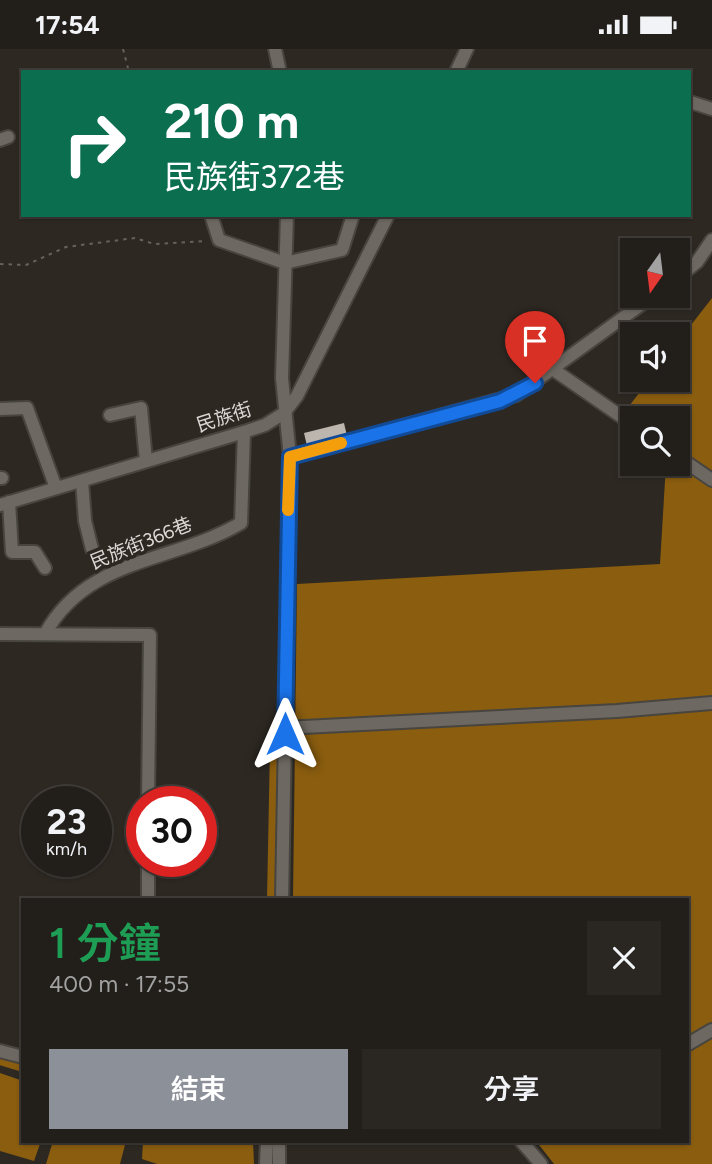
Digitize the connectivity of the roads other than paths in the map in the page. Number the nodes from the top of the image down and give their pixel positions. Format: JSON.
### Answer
{"nodes":[{"id":1,"x":275,"y":49,"type":"edge"},
{"id":2,"x":467,"y":49,"type":"edge"},
{"id":3,"x":280,"y":70,"type":"edge"},
{"id":4,"x":457,"y":70,"type":"edge"},
{"id":5,"x":691,"y":102,"type":"edge"},
{"id":6,"x":712,"y":109,"type":"edge"},
{"id":7,"x":212,"y":217,"type":"edge"},
{"id":8,"x":287,"y":217,"type":"edge"},
{"id":9,"x":352,"y":217,"type":"edge"},
{"id":10,"x":387,"y":217,"type":"edge"},
{"id":11,"x":712,"y":240,"type":"edge"},
{"id":12,"x":285,"y":263,"type":"junction"},
{"id":13,"x":690,"y":268,"type":"edge"},
{"id":14,"x":637,"y":308,"type":"edge"},
{"id":15,"x":554,"y":370,"type":"junction"},
{"id":16,"x":1,"y":409,"type":"edge"},
{"id":17,"x":284,"y":413,"type":"junction"},
{"id":18,"x":110,"y":415,"type":"dead end"},
{"id":19,"x":620,"y":416,"type":"edge"},
{"id":20,"x":244,"y":432,"type":"junction"},
{"id":21,"x":290,"y":457,"type":"junction"},
{"id":22,"x":146,"y":461,"type":"junction"},
{"id":23,"x":690,"y":465,"type":"edge"},
{"id":24,"x":712,"y":480,"type":"edge"},
{"id":25,"x":82,"y":481,"type":"junction"},
{"id":26,"x":56,"y":488,"type":"junction"},
{"id":27,"x":4,"y":503,"type":"edge"},
{"id":28,"x":92,"y":549,"type":"dead end"},
{"id":29,"x":45,"y":568,"type":"dead end"},
{"id":30,"x":0,"y":634,"type":"edge"},
{"id":31,"x":45,"y":634,"type":"junction"},
{"id":32,"x":712,"y":703,"type":"edge"},
{"id":33,"x":285,"y":736,"type":"junction"},
{"id":34,"x":148,"y":786,"type":"edge"},
{"id":35,"x":148,"y":877,"type":"edge"},
{"id":36,"x":148,"y":898,"type":"edge"},
{"id":37,"x":282,"y":898,"type":"edge"},
{"id":38,"x":712,"y":1030,"type":"edge"},
{"id":39,"x":689,"y":1043,"type":"edge"},
{"id":40,"x":1,"y":1050,"type":"edge"},
{"id":41,"x":21,"y":1057,"type":"edge"},
{"id":42,"x":267,"y":1143,"type":"edge"},
{"id":43,"x":279,"y":1143,"type":"edge"},
{"id":44,"x":523,"y":1143,"type":"edge"},
{"id":45,"x":266,"y":1164,"type":"edge"},
{"id":46,"x":279,"y":1164,"type":"edge"},
{"id":47,"x":541,"y":1164,"type":"edge"}],
"edges":[{"from":1,"to":3,"type":"street"},
{"from":2,"to":4,"type":"street"},
{"from":5,"to":6,"type":"street"},
{"from":7,"to":12,"type":"street"},
{"from":8,"to":12,"type":"street"},
{"from":9,"to":12,"type":"street"},
{"from":10,"to":17,"type":"street","name":"民族街"},
{"from":11,"to":13,"type":"street"},
{"from":12,"to":17,"type":"street"},
{"from":14,"to":15,"type":"street"},
{"from":15,"to":19,"type":"street"},
{"from":15,"to":21,"type":"street"},
{"from":16,"to":26,"type":"street"},
{"from":17,"to":20,"type":"street","name":"民族街"},
{"from":17,"to":21,"type":"street"},
{"from":18,"to":22,"type":"street"},
{"from":20,"to":22,"type":"street","name":"民族街"},
{"from":20,"to":31,"type":"street","name":"民族街366巷"},
{"from":21,"to":33,"type":"street"},
{"from":22,"to":25,"type":"street","name":"民族街"},
{"from":23,"to":24,"type":"street"},
{"from":25,"to":26,"type":"street","name":"民族街"},
{"from":25,"to":28,"type":"street"},
{"from":26,"to":27,"type":"street","name":"民族街"},
{"from":27,"to":29,"type":"street"},
{"from":30,"to":31,"type":"street"},
{"from":31,"to":34,"type":"street"},
{"from":32,"to":33,"type":"street"},
{"from":33,"to":37,"type":"street"},
{"from":35,"to":36,"type":"street"},
{"from":38,"to":39,"type":"street"},
{"from":40,"to":41,"type":"street"},
{"from":42,"to":45,"type":"street"},
{"from":43,"to":46,"type":"street"},
{"from":44,"to":47,"type":"street"}]}
